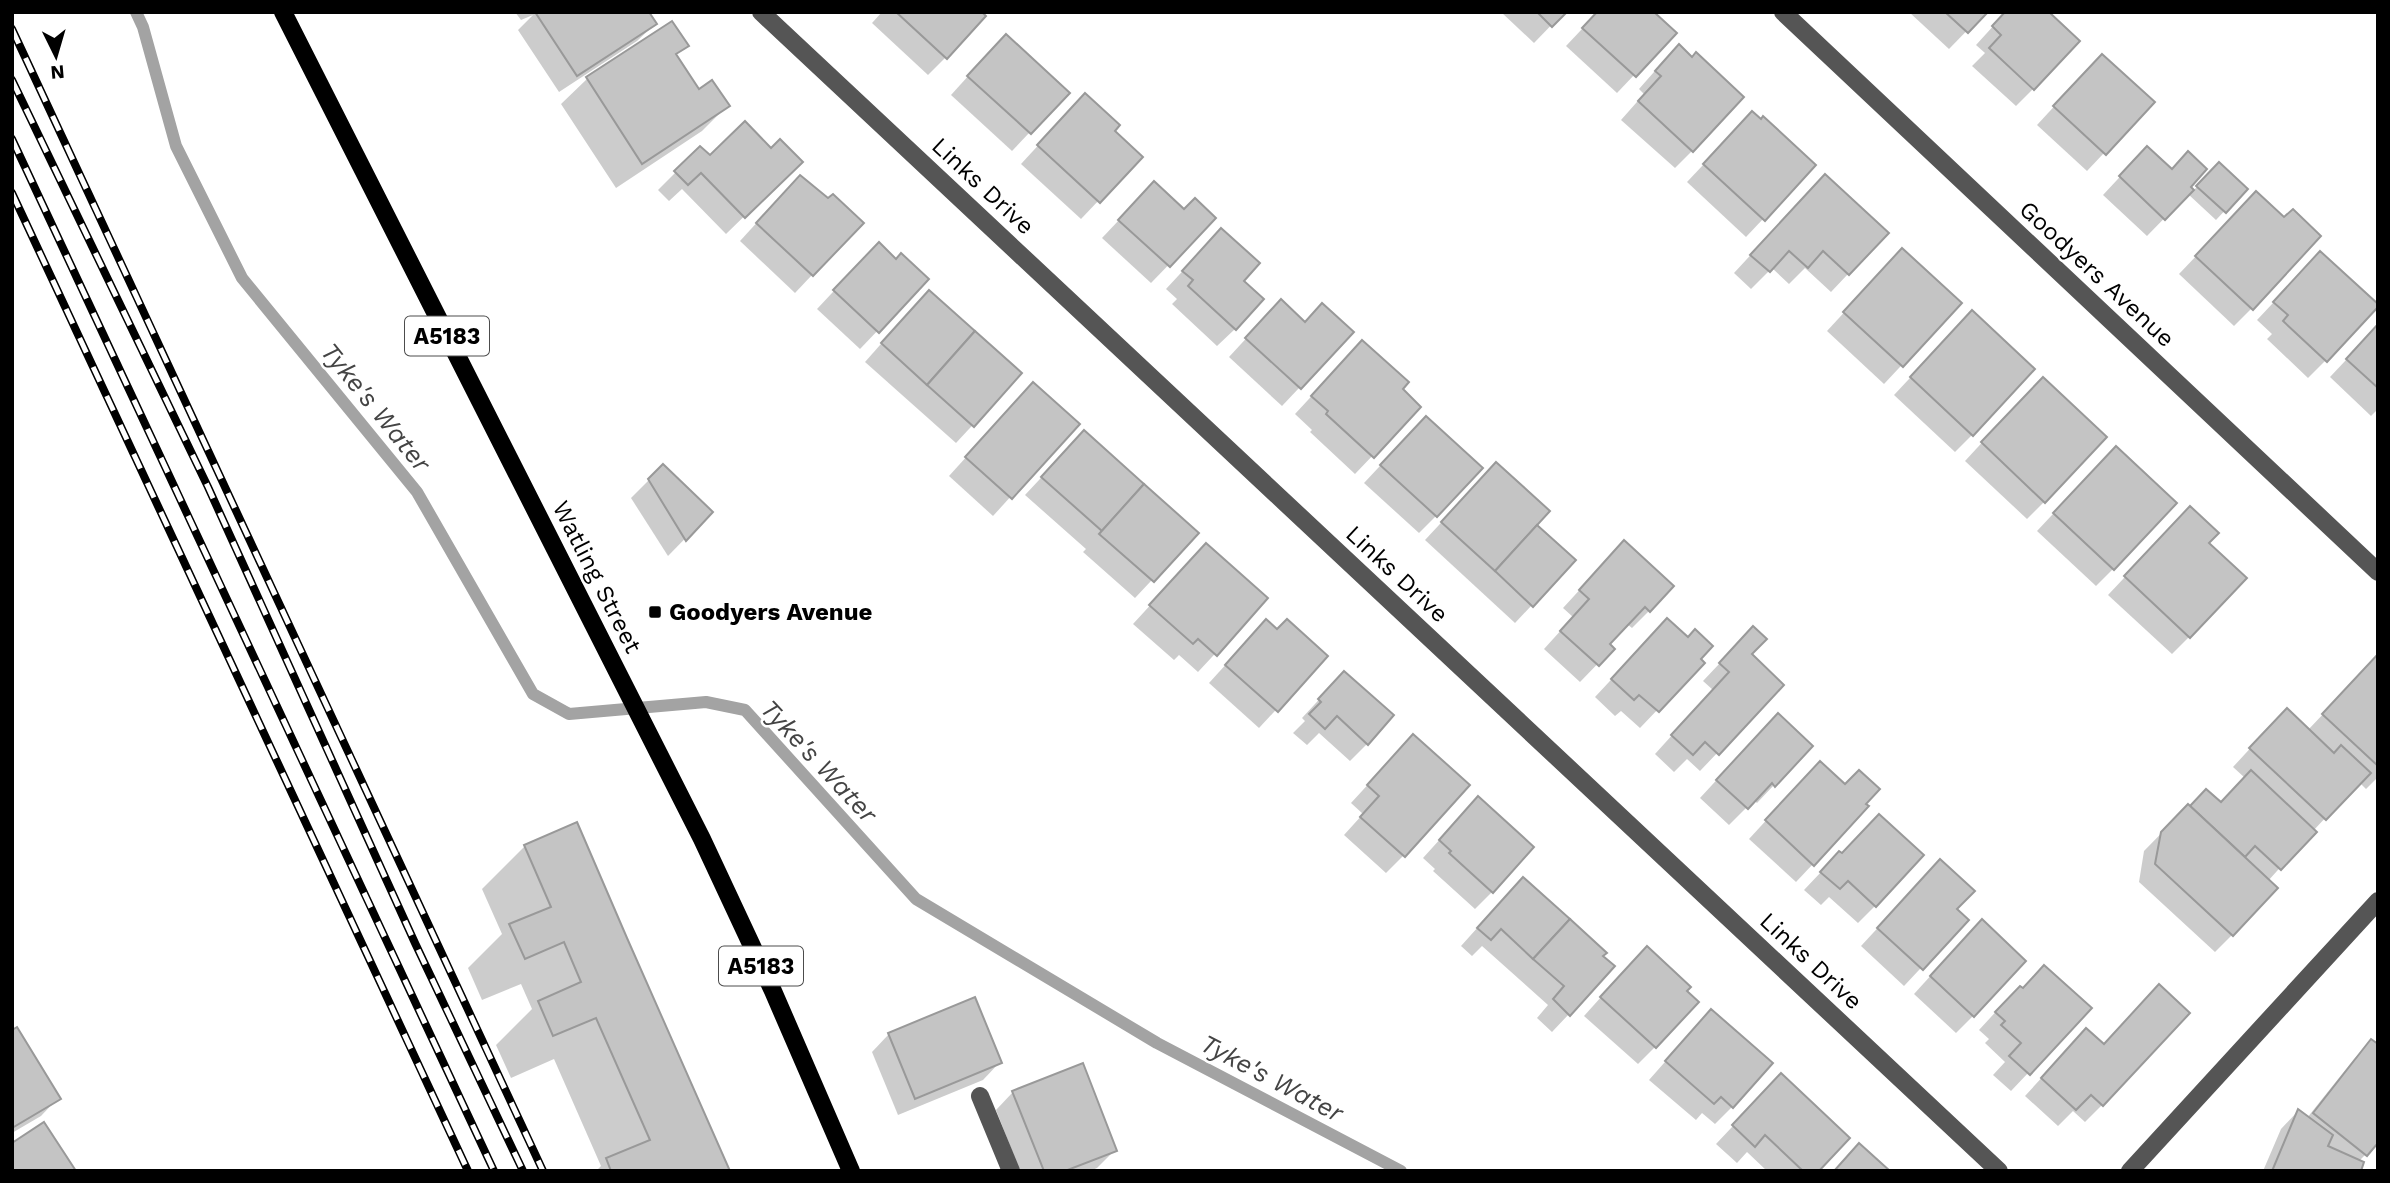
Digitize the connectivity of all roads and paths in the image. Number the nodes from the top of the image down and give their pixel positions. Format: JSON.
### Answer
{"nodes":[{"id":1,"x":283,"y":12,"type":"edge"},
{"id":2,"x":761,"y":12,"type":"edge"},
{"id":3,"x":1783,"y":12,"type":"edge"},
{"id":4,"x":2378,"y":572,"type":"edge"},
{"id":5,"x":2378,"y":901,"type":"edge"},
{"id":6,"x":980,"y":1096,"type":"dead end"},
{"id":7,"x":851,"y":1171,"type":"edge"},
{"id":8,"x":1011,"y":1171,"type":"edge"},
{"id":9,"x":1999,"y":1171,"type":"edge"},
{"id":10,"x":2130,"y":1171,"type":"edge"}],
"edges":[{"from":1,"to":7,"type":"main road","name":"Watling Street","number":"A5183"},
{"from":2,"to":9,"type":"street","name":"Links Drive"},
{"from":3,"to":4,"type":"street","name":"Goodyers Avenue"},
{"from":5,"to":10,"type":"street"},
{"from":6,"to":8,"type":"street"}]}
